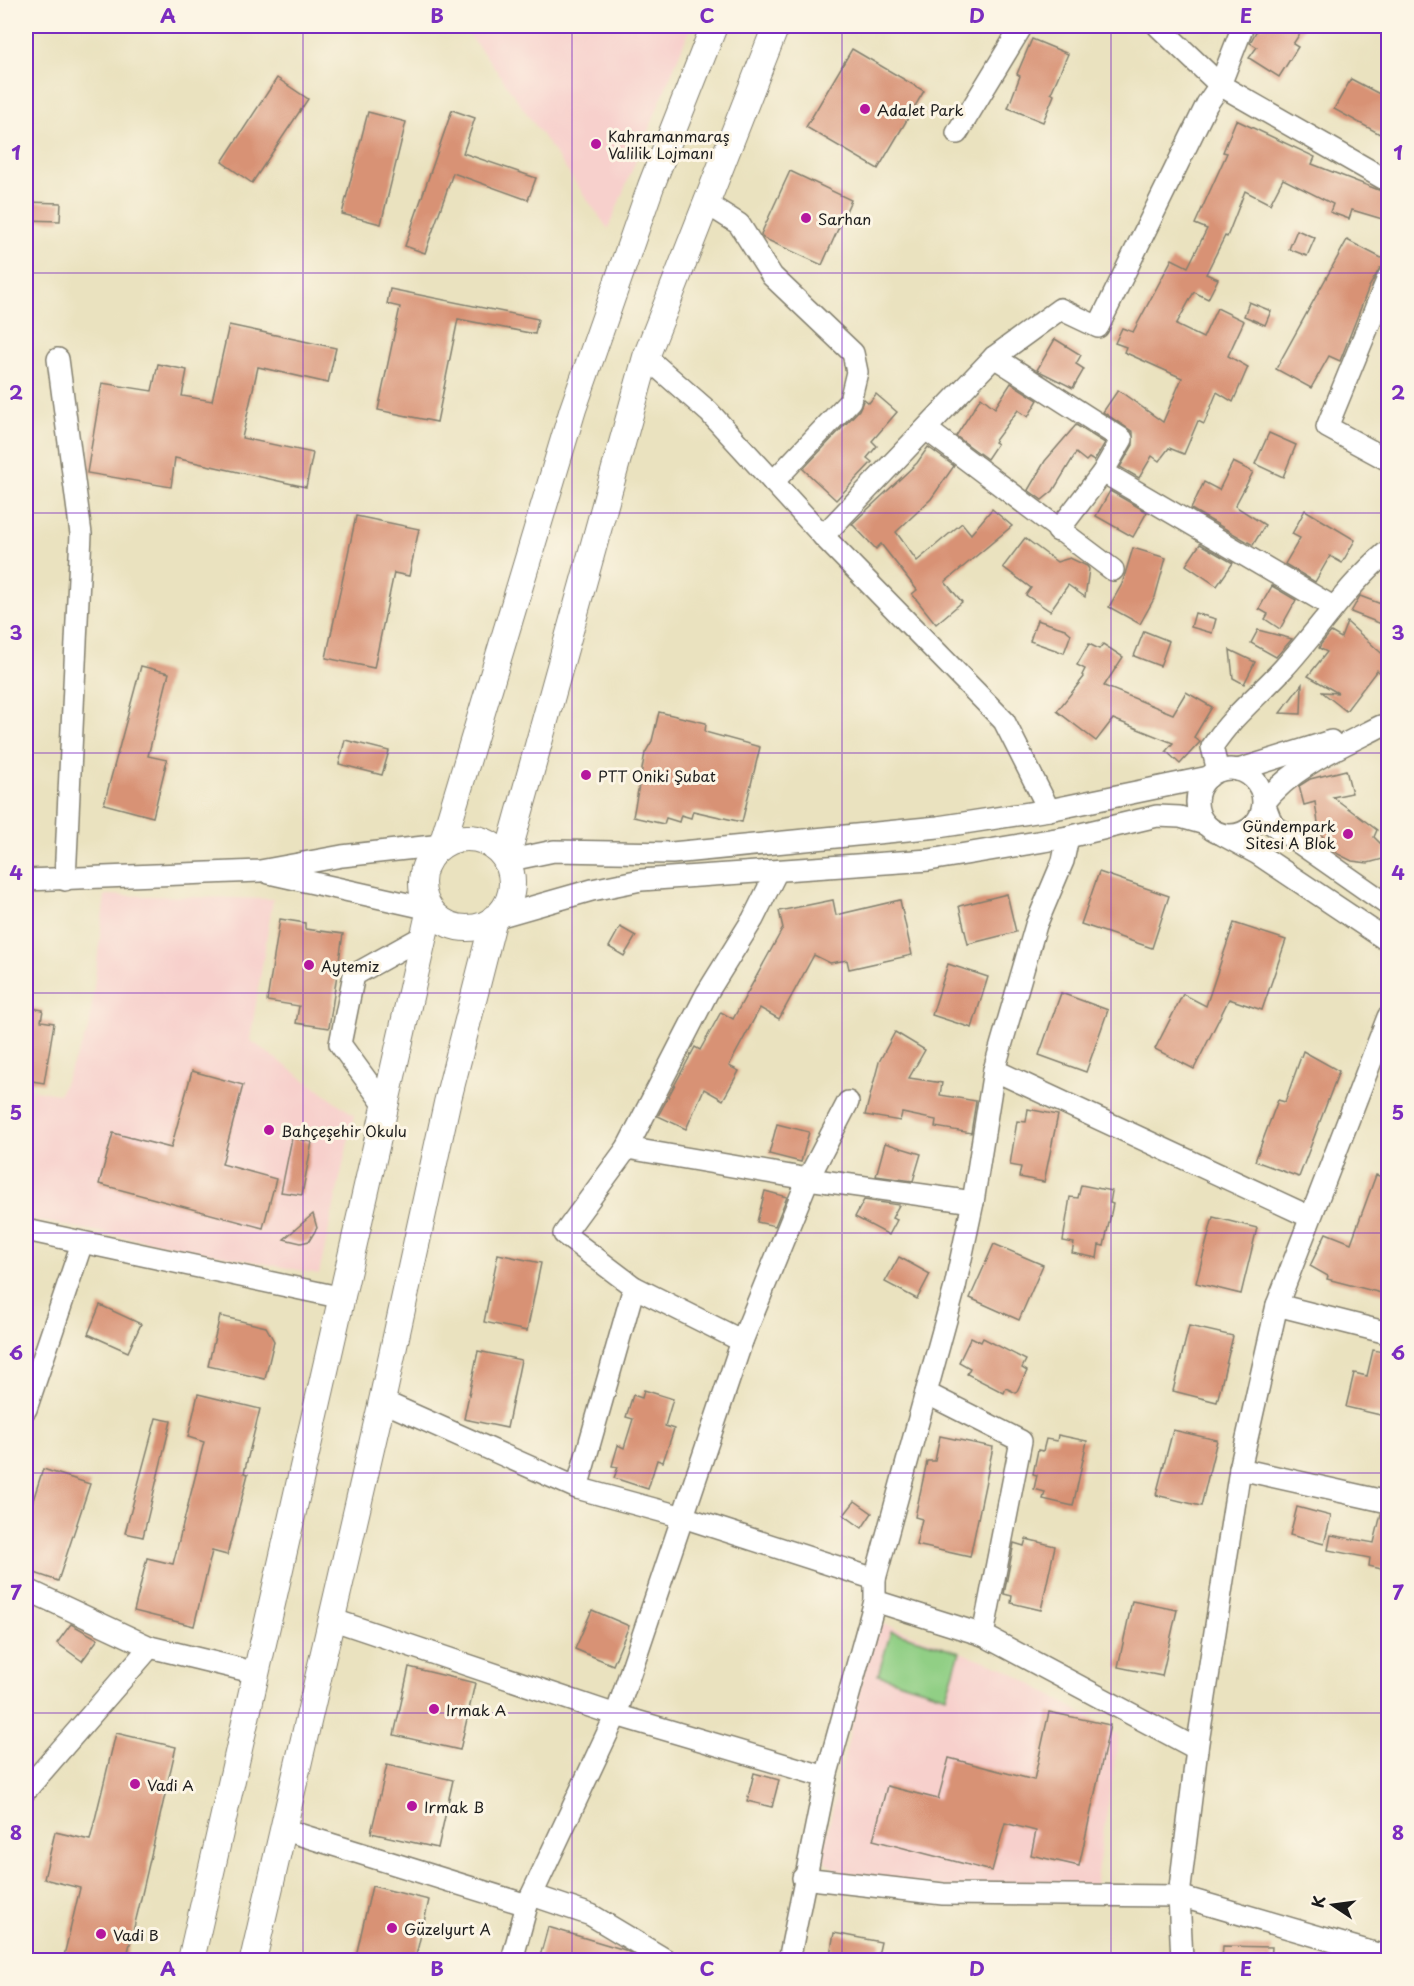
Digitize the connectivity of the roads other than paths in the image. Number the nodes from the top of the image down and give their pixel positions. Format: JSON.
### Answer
{"nodes":[{"id":1,"x":714,"y":26,"type":"edge"},
{"id":2,"x":776,"y":26,"type":"edge"},
{"id":3,"x":1022,"y":26,"type":"edge"},
{"id":4,"x":1158,"y":26,"type":"edge"},
{"id":5,"x":1243,"y":26,"type":"edge"},
{"id":6,"x":1220,"y":86,"type":"junction"},
{"id":7,"x":957,"y":133,"type":"dead end"},
{"id":8,"x":1389,"y":181,"type":"edge"},
{"id":9,"x":706,"y":204,"type":"junction"},
{"id":10,"x":1389,"y":278,"type":"edge"},
{"id":11,"x":646,"y":357,"type":"junction"},
{"id":12,"x":994,"y":357,"type":"junction"},
{"id":13,"x":58,"y":359,"type":"dead end"},
{"id":14,"x":926,"y":429,"type":"junction"},
{"id":15,"x":1389,"y":460,"type":"edge"},
{"id":16,"x":1103,"y":472,"type":"junction"},
{"id":17,"x":773,"y":482,"type":"junction"},
{"id":18,"x":1058,"y":531,"type":"junction"},
{"id":19,"x":823,"y":537,"type":"junction"},
{"id":20,"x":1389,"y":551,"type":"edge"},
{"id":21,"x":1113,"y":570,"type":"dead end"},
{"id":22,"x":1333,"y":607,"type":"junction"},
{"id":23,"x":1385,"y":725,"type":"edge"},
{"id":24,"x":1222,"y":773,"type":"junction"},
{"id":25,"x":1264,"y":803,"type":"junction"},
{"id":26,"x":1049,"y":810,"type":"junction"},
{"id":27,"x":1204,"y":824,"type":"junction"},
{"id":28,"x":1223,"y":835,"type":"junction"},
{"id":29,"x":1068,"y":837,"type":"junction"},
{"id":30,"x":442,"y":845,"type":"junction"},
{"id":31,"x":506,"y":861,"type":"junction"},
{"id":32,"x":260,"y":871,"type":"junction"},
{"id":33,"x":777,"y":871,"type":"junction"},
{"id":34,"x":26,"y":880,"type":"edge"},
{"id":35,"x":65,"y":880,"type":"junction"},
{"id":36,"x":1389,"y":904,"type":"edge"},
{"id":37,"x":430,"y":909,"type":"junction"},
{"id":38,"x":494,"y":918,"type":"junction"},
{"id":39,"x":424,"y":936,"type":"junction"},
{"id":40,"x":1389,"y":941,"type":"edge"},
{"id":41,"x":1389,"y":1017,"type":"edge"},
{"id":42,"x":994,"y":1070,"type":"junction"},
{"id":43,"x":848,"y":1102,"type":"dead end"},
{"id":44,"x":386,"y":1107,"type":"junction"},
{"id":45,"x":627,"y":1148,"type":"junction"},
{"id":46,"x":808,"y":1179,"type":"junction"},
{"id":47,"x":973,"y":1202,"type":"junction"},
{"id":48,"x":1310,"y":1217,"type":"junction"},
{"id":49,"x":26,"y":1230,"type":"edge"},
{"id":50,"x":82,"y":1243,"type":"junction"},
{"id":51,"x":634,"y":1287,"type":"junction"},
{"id":52,"x":343,"y":1298,"type":"junction"},
{"id":53,"x":1277,"y":1305,"type":"junction"},
{"id":54,"x":1389,"y":1333,"type":"edge"},
{"id":55,"x":742,"y":1341,"type":"junction"},
{"id":56,"x":926,"y":1393,"type":"junction"},
{"id":57,"x":382,"y":1401,"type":"junction"},
{"id":58,"x":26,"y":1409,"type":"edge"},
{"id":59,"x":1240,"y":1469,"type":"junction"},
{"id":60,"x":577,"y":1488,"type":"junction"},
{"id":61,"x":1389,"y":1502,"type":"edge"},
{"id":62,"x":683,"y":1517,"type":"junction"},
{"id":63,"x":875,"y":1579,"type":"junction"},
{"id":64,"x":26,"y":1589,"type":"edge"},
{"id":65,"x":875,"y":1601,"type":"junction"},
{"id":66,"x":331,"y":1619,"type":"junction"},
{"id":67,"x":983,"y":1635,"type":"junction"},
{"id":68,"x":150,"y":1647,"type":"junction"},
{"id":69,"x":257,"y":1673,"type":"junction"},
{"id":70,"x":616,"y":1715,"type":"junction"},
{"id":71,"x":1197,"y":1749,"type":"junction"},
{"id":72,"x":826,"y":1777,"type":"junction"},
{"id":73,"x":26,"y":1790,"type":"edge"},
{"id":74,"x":282,"y":1829,"type":"junction"},
{"id":75,"x":803,"y":1878,"type":"junction"},
{"id":76,"x":1179,"y":1896,"type":"junction"},
{"id":77,"x":530,"y":1900,"type":"junction"},
{"id":78,"x":1389,"y":1957,"type":"edge"},
{"id":79,"x":191,"y":1960,"type":"edge"},
{"id":80,"x":253,"y":1960,"type":"edge"},
{"id":81,"x":512,"y":1960,"type":"edge"},
{"id":82,"x":666,"y":1960,"type":"edge"},
{"id":83,"x":789,"y":1960,"type":"edge"},
{"id":84,"x":1182,"y":1960,"type":"edge"}],
"edges":[{"from":1,"to":30,"type":"main road"},
{"from":2,"to":9,"type":"main road"},
{"from":3,"to":7,"type":"street"},
{"from":4,"to":6,"type":"street"},
{"from":5,"to":6,"type":"street"},
{"from":6,"to":8,"type":"street"},
{"from":6,"to":12,"type":"street"},
{"from":9,"to":11,"type":"main road"},
{"from":9,"to":17,"type":"street"},
{"from":10,"to":15,"type":"street"},
{"from":11,"to":17,"type":"street"},
{"from":11,"to":31,"type":"main road"},
{"from":12,"to":14,"type":"street"},
{"from":12,"to":16,"type":"street"},
{"from":13,"to":35,"type":"street"},
{"from":14,"to":18,"type":"street"},
{"from":14,"to":19,"type":"street"},
{"from":16,"to":18,"type":"street"},
{"from":16,"to":22,"type":"street"},
{"from":17,"to":19,"type":"street"},
{"from":18,"to":21,"type":"street"},
{"from":19,"to":26,"type":"street"},
{"from":20,"to":22,"type":"street"},
{"from":22,"to":24,"type":"street"},
{"from":23,"to":24,"type":"street"},
{"from":23,"to":25,"type":"street"},
{"from":24,"to":25,"type":"street"},
{"from":24,"to":26,"type":"street"},
{"from":24,"to":27,"type":"street"},
{"from":25,"to":28,"type":"street"},
{"from":25,"to":36,"type":"street"},
{"from":26,"to":31,"type":"street"},
{"from":27,"to":28,"type":"street"},
{"from":27,"to":29,"type":"street"},
{"from":28,"to":40,"type":"street"},
{"from":29,"to":33,"type":"street"},
{"from":29,"to":42,"type":"street"},
{"from":30,"to":31,"type":"main road"},
{"from":30,"to":32,"type":"street"},
{"from":30,"to":37,"type":"main road"},
{"from":31,"to":38,"type":"main road"},
{"from":32,"to":35,"type":"street"},
{"from":32,"to":37,"type":"street"},
{"from":33,"to":38,"type":"street"},
{"from":33,"to":45,"type":"street"},
{"from":34,"to":35,"type":"street"},
{"from":37,"to":38,"type":"main road"},
{"from":37,"to":39,"type":"main road"},
{"from":38,"to":57,"type":"main road"},
{"from":39,"to":44,"type":"main road"},
{"from":39,"to":44,"type":"street"},
{"from":41,"to":48,"type":"street"},
{"from":42,"to":47,"type":"street"},
{"from":42,"to":48,"type":"street"},
{"from":43,"to":46,"type":"street"},
{"from":44,"to":52,"type":"main road"},
{"from":45,"to":46,"type":"street"},
{"from":45,"to":51,"type":"street"},
{"from":46,"to":47,"type":"street"},
{"from":46,"to":55,"type":"street"},
{"from":47,"to":56,"type":"street"},
{"from":48,"to":53,"type":"street"},
{"from":49,"to":50,"type":"street"},
{"from":50,"to":52,"type":"street"},
{"from":50,"to":58,"type":"street"},
{"from":51,"to":55,"type":"street"},
{"from":51,"to":60,"type":"street"},
{"from":52,"to":69,"type":"main road"},
{"from":53,"to":54,"type":"street"},
{"from":53,"to":59,"type":"street"},
{"from":55,"to":62,"type":"street"},
{"from":56,"to":63,"type":"street"},
{"from":56,"to":67,"type":"street"},
{"from":57,"to":60,"type":"street"},
{"from":57,"to":66,"type":"main road"},
{"from":59,"to":61,"type":"street"},
{"from":59,"to":71,"type":"street"},
{"from":60,"to":62,"type":"street"},
{"from":62,"to":63,"type":"street"},
{"from":62,"to":70,"type":"street"},
{"from":63,"to":65,"type":"street"},
{"from":64,"to":68,"type":"street"},
{"from":65,"to":67,"type":"street"},
{"from":65,"to":72,"type":"street"},
{"from":66,"to":70,"type":"street"},
{"from":66,"to":74,"type":"main road"},
{"from":67,"to":71,"type":"street"},
{"from":68,"to":69,"type":"street"},
{"from":68,"to":73,"type":"street"},
{"from":69,"to":79,"type":"main road"},
{"from":70,"to":72,"type":"street"},
{"from":70,"to":77,"type":"street"},
{"from":71,"to":76,"type":"street"},
{"from":72,"to":75,"type":"street"},
{"from":74,"to":77,"type":"street"},
{"from":74,"to":80,"type":"main road"},
{"from":75,"to":76,"type":"street"},
{"from":75,"to":83,"type":"street"},
{"from":76,"to":78,"type":"street"},
{"from":76,"to":84,"type":"street"},
{"from":77,"to":81,"type":"street"},
{"from":77,"to":82,"type":"street"}]}
